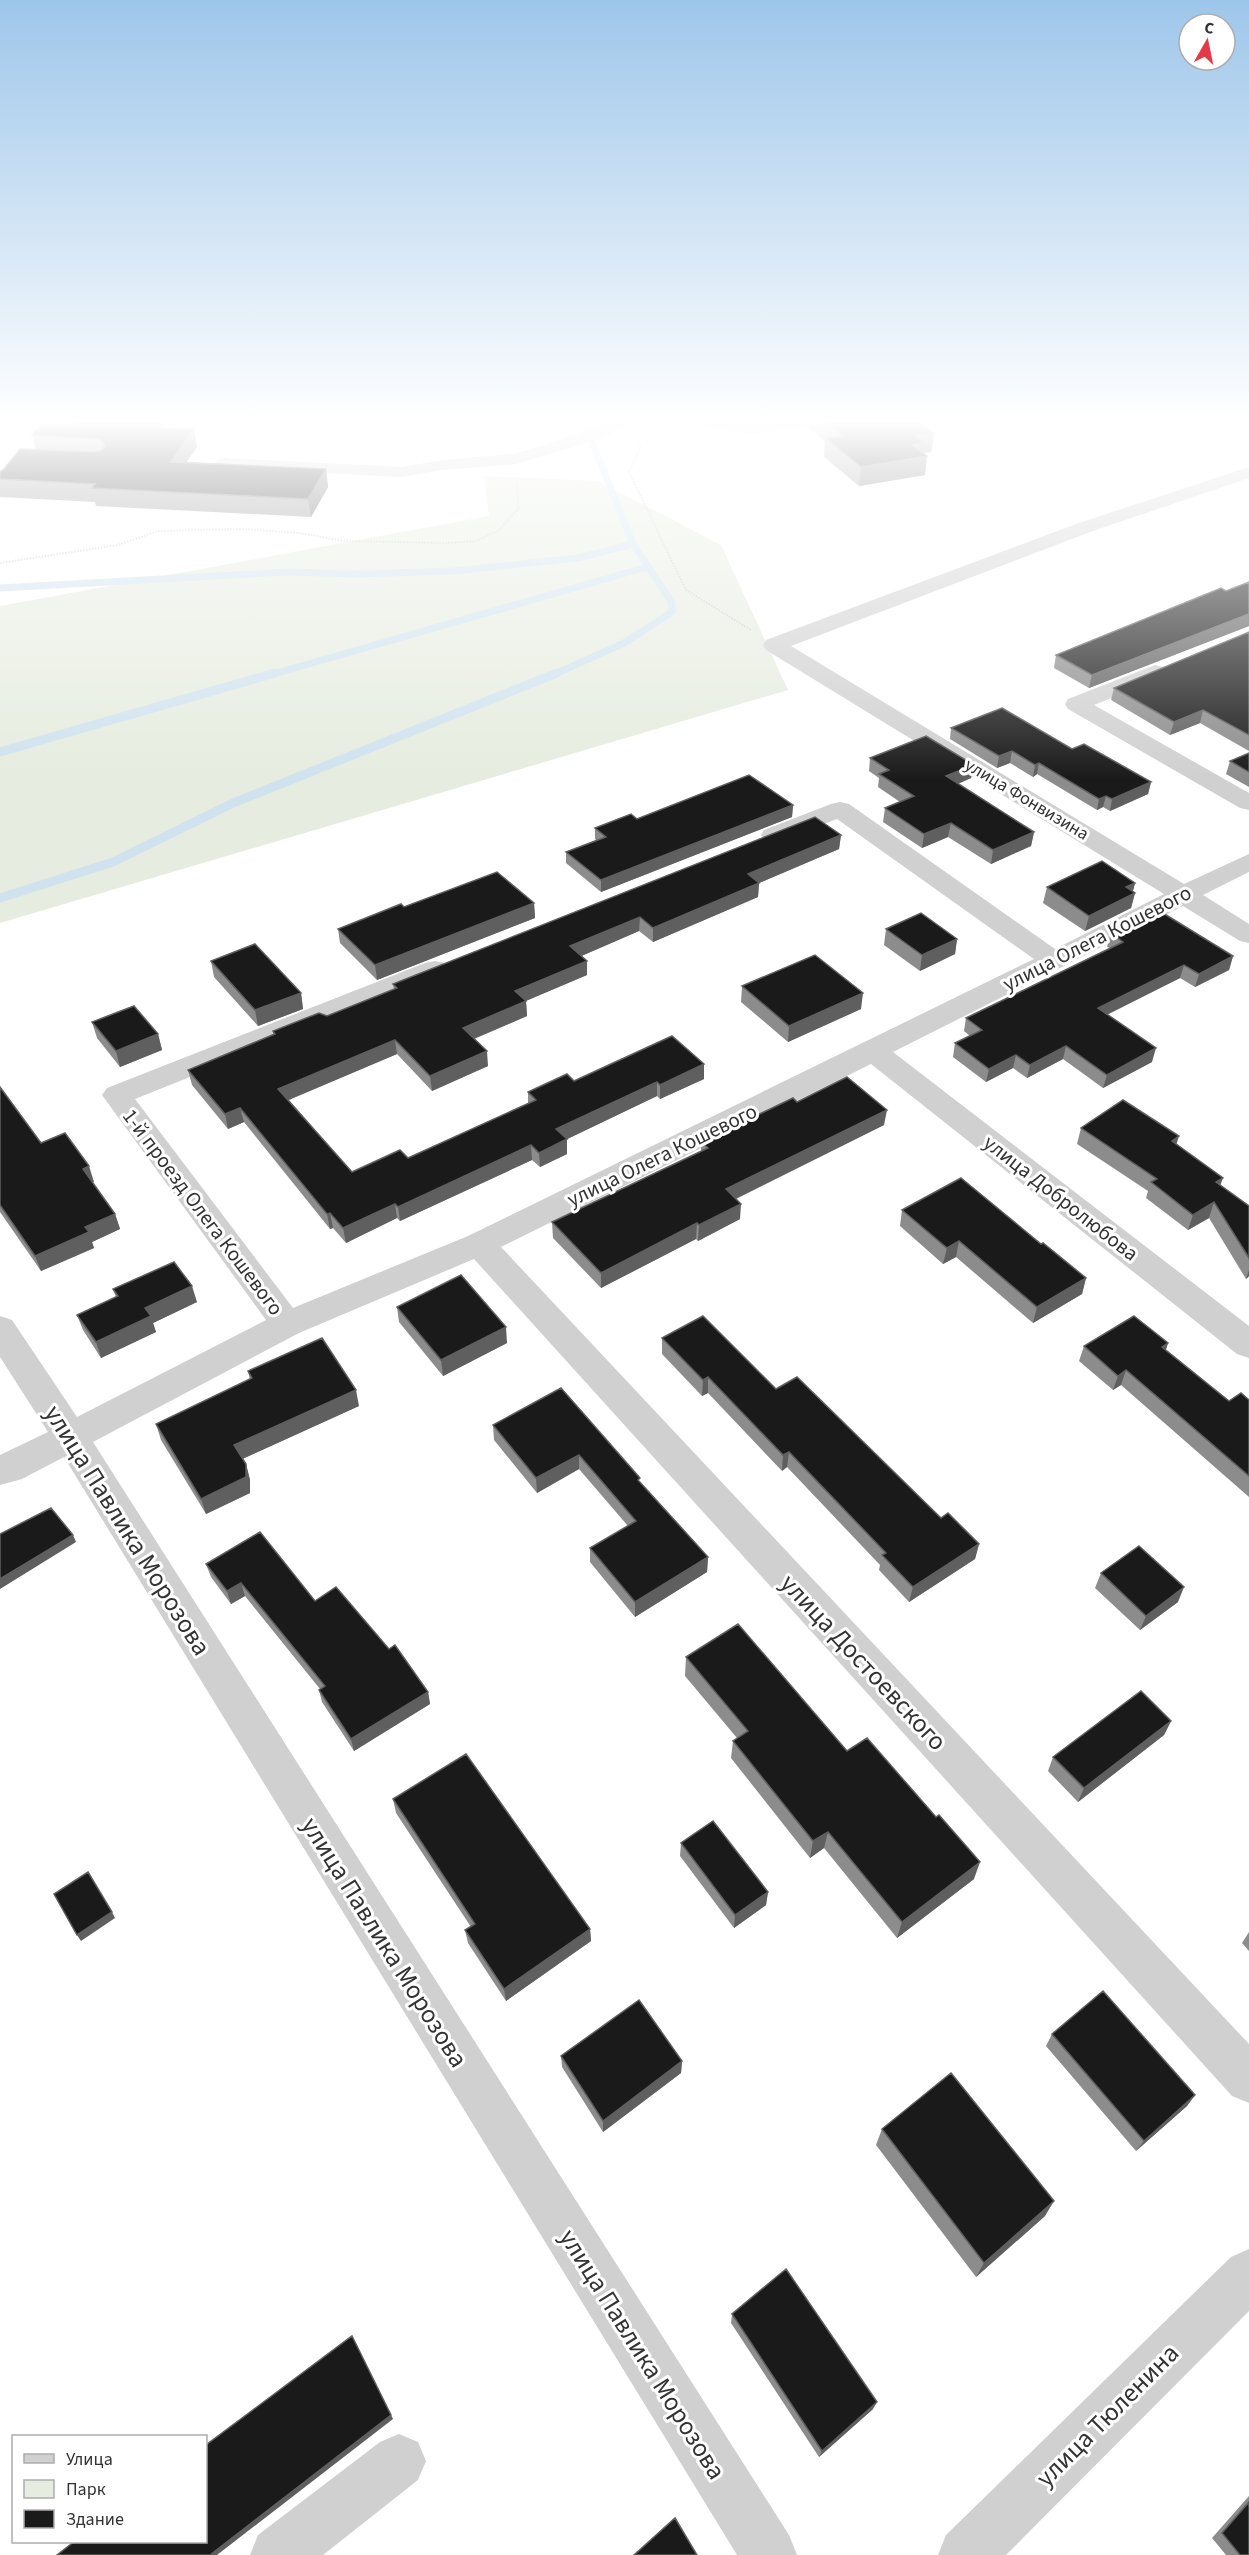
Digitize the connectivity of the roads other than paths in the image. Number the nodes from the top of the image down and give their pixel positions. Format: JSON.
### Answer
{"nodes":[{"id":1,"x":1048,"y":541,"type":"edge"},
{"id":2,"x":1173,"y":664,"type":"edge"},
{"id":3,"x":1249,"y":803,"type":"edge"},
{"id":4,"x":751,"y":844,"type":"edge"},
{"id":5,"x":1249,"y":862,"type":"edge"},
{"id":6,"x":1184,"y":895,"type":"junction"},
{"id":7,"x":1249,"y":935,"type":"edge"},
{"id":8,"x":462,"y":958,"type":"edge"},
{"id":9,"x":1053,"y":960,"type":"junction"},
{"id":10,"x":873,"y":1051,"type":"junction"},
{"id":11,"x":479,"y":1244,"type":"junction"},
{"id":12,"x":287,"y":1324,"type":"junction"},
{"id":13,"x":0,"y":1329,"type":"edge"},
{"id":14,"x":1249,"y":1345,"type":"edge"},
{"id":15,"x":71,"y":1438,"type":"junction"},
{"id":16,"x":0,"y":1470,"type":"edge"},
{"id":17,"x":1249,"y":2079,"type":"edge"},
{"id":18,"x":1249,"y":2275,"type":"edge"},
{"id":19,"x":399,"y":2461,"type":"dead end"},
{"id":20,"x":278,"y":2555,"type":"edge"},
{"id":21,"x":769,"y":2555,"type":"edge"},
{"id":22,"x":966,"y":2555,"type":"edge"}],
"edges":[{"from":1,"to":6,"type":"street","name":"улица Фонвизина"},
{"from":2,"to":3,"type":"street"},
{"from":4,"to":9,"type":"street"},
{"from":5,"to":6,"type":"street","name":"улица Олега Кошевого"},
{"from":6,"to":7,"type":"street","name":"улица Фонвизина"},
{"from":6,"to":9,"type":"street","name":"улица Олега Кошевого"},
{"from":8,"to":12,"type":"street","name":"1-й проезд Олега Кошевого"},
{"from":9,"to":10,"type":"street","name":"улица Олега Кошевого"},
{"from":10,"to":11,"type":"street","name":"улица Олега Кошевого"},
{"from":10,"to":14,"type":"street","name":"улица Добролюбова"},
{"from":11,"to":12,"type":"street","name":"улица Олега Кошевого"},
{"from":11,"to":17,"type":"street","name":"улица Достоевского"},
{"from":12,"to":15,"type":"street","name":"улица Олега Кошевого"},
{"from":13,"to":15,"type":"street","name":"улица Павлика Морозова"},
{"from":15,"to":16,"type":"street","name":"улица Олега Кошевого"},
{"from":15,"to":21,"type":"street","name":"улица Павлика Морозова"},
{"from":18,"to":22,"type":"street","name":"улица Тюленина"},
{"from":19,"to":20,"type":"street"}]}
